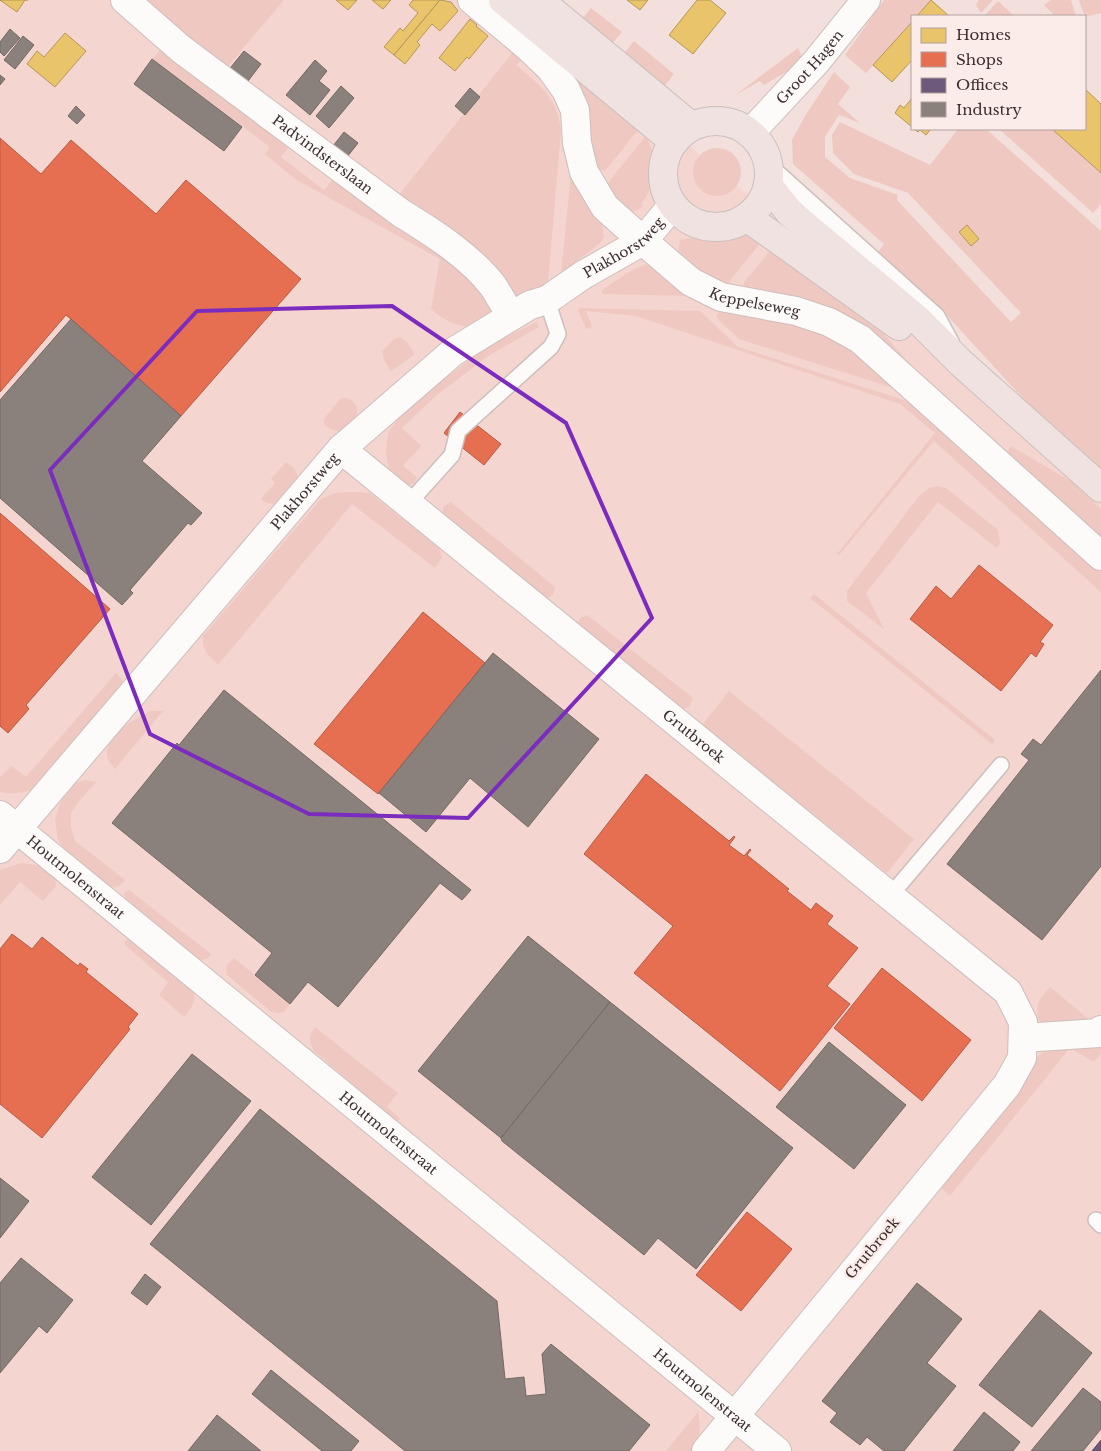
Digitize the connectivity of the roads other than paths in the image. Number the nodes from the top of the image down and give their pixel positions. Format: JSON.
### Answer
{"nodes":[{"id":1,"x":125,"y":0,"type":"edge"},
{"id":2,"x":472,"y":0,"type":"edge"},
{"id":3,"x":503,"y":0,"type":"edge"},
{"id":4,"x":539,"y":0,"type":"edge"},
{"id":5,"x":866,"y":0,"type":"edge"},
{"id":6,"x":750,"y":133,"type":"junction"},
{"id":7,"x":682,"y":134,"type":"junction"},
{"id":8,"x":768,"y":175,"type":"junction"},
{"id":9,"x":672,"y":206,"type":"junction"},
{"id":10,"x":748,"y":218,"type":"junction"},
{"id":11,"x":642,"y":241,"type":"junction"},
{"id":12,"x":547,"y":300,"type":"junction"},
{"id":13,"x":511,"y":316,"type":"junction"},
{"id":14,"x":962,"y":363,"type":"junction"},
{"id":15,"x":341,"y":450,"type":"junction"},
{"id":16,"x":1101,"y":488,"type":"edge"},
{"id":17,"x":408,"y":504,"type":"junction"},
{"id":18,"x":1101,"y":556,"type":"edge"},
{"id":19,"x":1000,"y":765,"type":"dead end"},
{"id":20,"x":6,"y":831,"type":"edge"},
{"id":21,"x":890,"y":896,"type":"junction"},
{"id":22,"x":1101,"y":1030,"type":"edge"},
{"id":23,"x":1023,"y":1038,"type":"junction"},
{"id":24,"x":734,"y":1416,"type":"junction"},
{"id":25,"x":706,"y":1451,"type":"edge"},
{"id":26,"x":778,"y":1451,"type":"edge"}],
"edges":[{"from":1,"to":13,"type":"street","name":"Padvindsterslaan"},
{"from":2,"to":11,"type":"street","name":"Keppelseweg"},
{"from":3,"to":7,"type":"main road"},
{"from":4,"to":7,"type":"main road"},
{"from":5,"to":6,"type":"street","name":"Groot Hagen"},
{"from":6,"to":7,"type":"main road"},
{"from":6,"to":8,"type":"main road"},
{"from":7,"to":9,"type":"main road"},
{"from":8,"to":10,"type":"main road"},
{"from":8,"to":14,"type":"main road"},
{"from":9,"to":10,"type":"main road"},
{"from":9,"to":11,"type":"street","name":"Plakhorstweg"},
{"from":10,"to":14,"type":"main road"},
{"from":11,"to":12,"type":"street","name":"Plakhorstweg"},
{"from":11,"to":18,"type":"street","name":"Keppelseweg"},
{"from":12,"to":13,"type":"street","name":"Plakhorstweg"},
{"from":12,"to":17,"type":"lane"},
{"from":13,"to":15,"type":"street","name":"Plakhorstweg"},
{"from":14,"to":16,"type":"main road"},
{"from":15,"to":17,"type":"street","name":"Grutbroek"},
{"from":15,"to":20,"type":"street","name":"Plakhorstweg"},
{"from":17,"to":21,"type":"street","name":"Grutbroek"},
{"from":19,"to":21,"type":"lane"},
{"from":20,"to":24,"type":"street","name":"Houtmolenstraat"},
{"from":21,"to":23,"type":"street","name":"Grutbroek"},
{"from":22,"to":23,"type":"street"},
{"from":23,"to":24,"type":"street","name":"Grutbroek"},
{"from":24,"to":25,"type":"street","name":"Grutbroek"},
{"from":24,"to":26,"type":"street","name":"Houtmolenstraat"}]}
